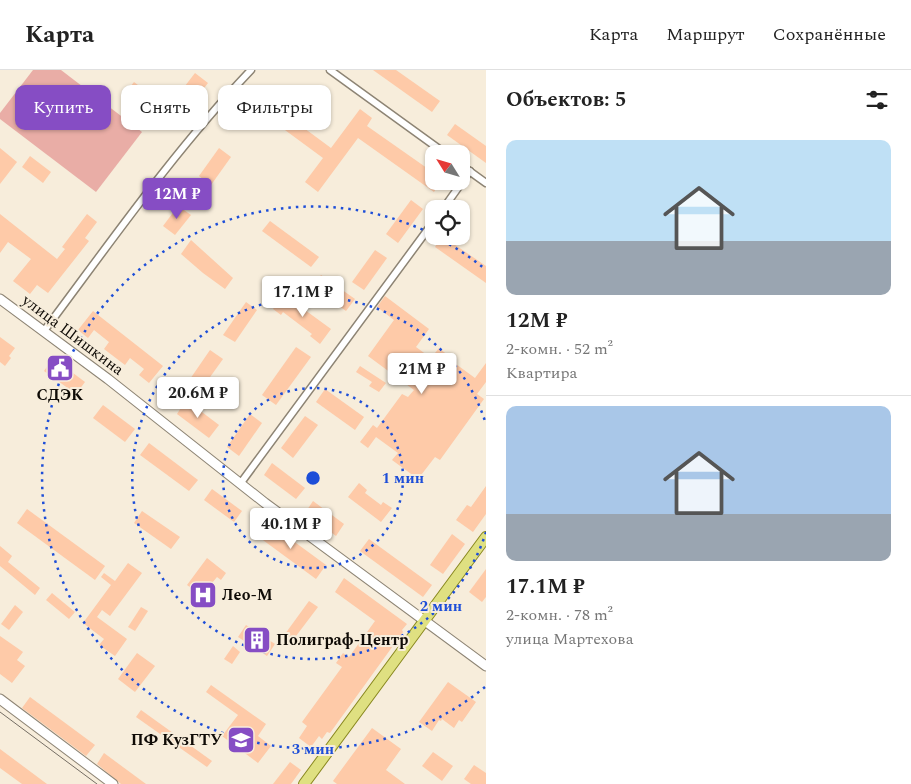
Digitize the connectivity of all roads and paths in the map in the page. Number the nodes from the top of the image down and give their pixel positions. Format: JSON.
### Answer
{"nodes":[{"id":1,"x":251,"y":70,"type":"edge"},
{"id":2,"x":330,"y":70,"type":"edge"},
{"id":3,"x":434,"y":145,"type":"edge"},
{"id":4,"x":470,"y":171,"type":"edge"},
{"id":5,"x":486,"y":182,"type":"edge"},
{"id":6,"x":425,"y":233,"type":"edge"},
{"id":7,"x":0,"y":299,"type":"edge"},
{"id":8,"x":44,"y":331,"type":"junction"},
{"id":9,"x":240,"y":484,"type":"junction"},
{"id":10,"x":486,"y":537,"type":"edge"},
{"id":11,"x":425,"y":620,"type":"junction"},
{"id":12,"x":486,"y":666,"type":"edge"},
{"id":13,"x":0,"y":699,"type":"edge"},
{"id":14,"x":112,"y":784,"type":"edge"},
{"id":15,"x":304,"y":784,"type":"edge"}],
"edges":[{"from":1,"to":8,"type":"street"},
{"from":2,"to":3,"type":"street"},
{"from":4,"to":5,"type":"street"},
{"from":6,"to":9,"type":"street"},
{"from":7,"to":8,"type":"main road","name":"улица Шишкина"},
{"from":8,"to":9,"type":"main road","name":"улица Шишкина"},
{"from":9,"to":11,"type":"main road","name":"улица Шишкина"},
{"from":10,"to":11,"type":"main road"},
{"from":11,"to":12,"type":"main road","name":"улица Шишкина"},
{"from":11,"to":15,"type":"main road"},
{"from":13,"to":14,"type":"main road"}]}
